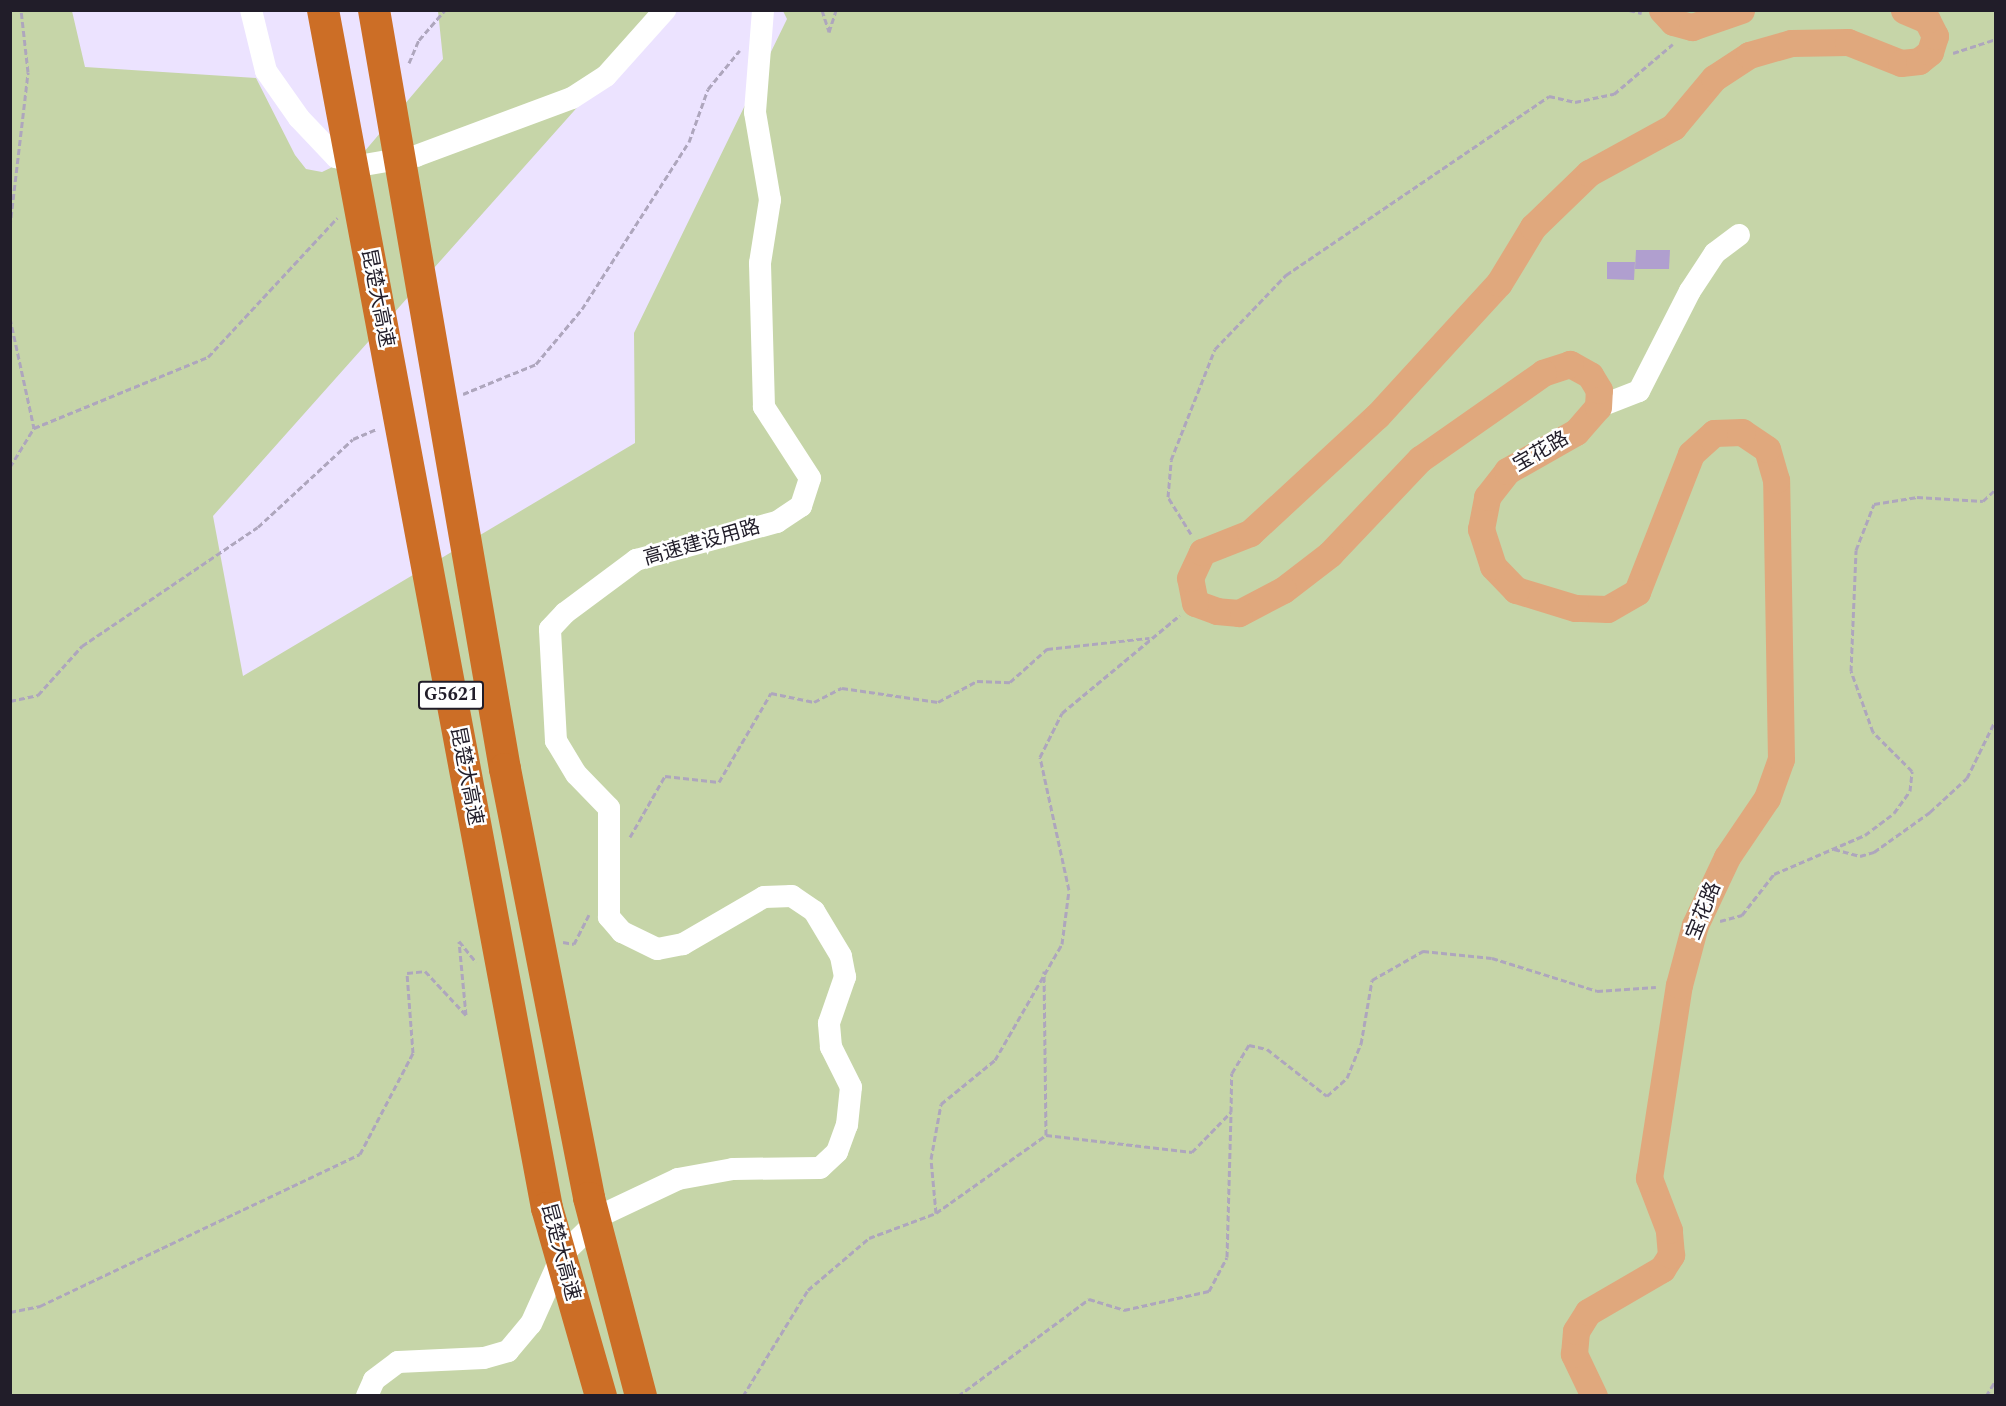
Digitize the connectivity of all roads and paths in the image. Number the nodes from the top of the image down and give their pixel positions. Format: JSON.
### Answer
{"nodes":[{"id":1,"x":21,"y":10,"type":"edge"},
{"id":2,"x":251,"y":10,"type":"edge"},
{"id":3,"x":323,"y":10,"type":"edge"},
{"id":4,"x":445,"y":10,"type":"edge"},
{"id":5,"x":665,"y":10,"type":"edge"},
{"id":6,"x":763,"y":10,"type":"edge"},
{"id":7,"x":822,"y":10,"type":"edge"},
{"id":8,"x":836,"y":10,"type":"edge"},
{"id":9,"x":1662,"y":10,"type":"edge"},
{"id":10,"x":1741,"y":10,"type":"edge"},
{"id":11,"x":1904,"y":10,"type":"edge"},
{"id":12,"x":374,"y":14,"type":"edge"},
{"id":13,"x":1692,"y":27,"type":"junction"},
{"id":14,"x":1995,"y":39,"type":"edge"},
{"id":15,"x":1930,"y":52,"type":"junction"},
{"id":16,"x":405,"y":71,"type":"dead end"},
{"id":17,"x":344,"y":211,"type":"dead end"},
{"id":18,"x":10,"y":226,"type":"edge"},
{"id":19,"x":1740,"y":235,"type":"dead end"},
{"id":20,"x":10,"y":318,"type":"edge"},
{"id":21,"x":1598,"y":406,"type":"junction"},
{"id":22,"x":34,"y":428,"type":"junction"},
{"id":23,"x":10,"y":467,"type":"edge"},
{"id":24,"x":1995,"y":489,"type":"edge"},
{"id":25,"x":1202,"y":552,"type":"junction"},
{"id":26,"x":1195,"y":603,"type":"junction"},
{"id":27,"x":1995,"y":719,"type":"edge"},
{"id":28,"x":1832,"y":849,"type":"junction"},
{"id":29,"x":1700,"y":915,"type":"junction"},
{"id":30,"x":1044,"y":971,"type":"junction"},
{"id":31,"x":1679,"y":985,"type":"junction"},
{"id":32,"x":1231,"y":1112,"type":"junction"},
{"id":33,"x":1046,"y":1135,"type":"junction"},
{"id":34,"x":936,"y":1213,"type":"junction"},
{"id":35,"x":1995,"y":1380,"type":"edge"},
{"id":36,"x":638,"y":1383,"type":"edge"},
{"id":37,"x":598,"y":1385,"type":"edge"},
{"id":38,"x":367,"y":1395,"type":"edge"},
{"id":39,"x":743,"y":1395,"type":"edge"},
{"id":40,"x":958,"y":1395,"type":"edge"},
{"id":41,"x":1594,"y":1395,"type":"edge"},
{"id":42,"x":1986,"y":1395,"type":"edge"}],
"edges":[{"from":1,"to":18,"type":"path"},
{"from":2,"to":5,"type":"street"},
{"from":3,"to":37,"type":"highway","name":"昆楚大高速","number":"G5621"},
{"from":4,"to":16,"type":"path"},
{"from":6,"to":38,"type":"street","name":"高速建设用路"},
{"from":7,"to":8,"type":"path"},
{"from":9,"to":13,"type":"main road"},
{"from":10,"to":13,"type":"main road"},
{"from":11,"to":15,"type":"main road"},
{"from":12,"to":36,"type":"highway","name":"昆楚大高速","number":"G5621"},
{"from":13,"to":25,"type":"path"},
{"from":14,"to":15,"type":"path"},
{"from":15,"to":25,"type":"main road"},
{"from":17,"to":22,"type":"path"},
{"from":19,"to":21,"type":"street"},
{"from":20,"to":22,"type":"path"},
{"from":21,"to":26,"type":"main road"},
{"from":21,"to":29,"type":"main road","name":"宝花路"},
{"from":22,"to":23,"type":"path"},
{"from":24,"to":28,"type":"path"},
{"from":25,"to":26,"type":"main road"},
{"from":26,"to":30,"type":"path"},
{"from":27,"to":28,"type":"path"},
{"from":28,"to":29,"type":"path"},
{"from":29,"to":31,"type":"main road","name":"宝花路"},
{"from":30,"to":33,"type":"path"},
{"from":30,"to":34,"type":"path"},
{"from":31,"to":32,"type":"path"},
{"from":31,"to":41,"type":"main road","name":"宝花路"},
{"from":32,"to":33,"type":"path"},
{"from":32,"to":40,"type":"path"},
{"from":33,"to":34,"type":"path"},
{"from":34,"to":39,"type":"path"},
{"from":35,"to":42,"type":"path"}]}
